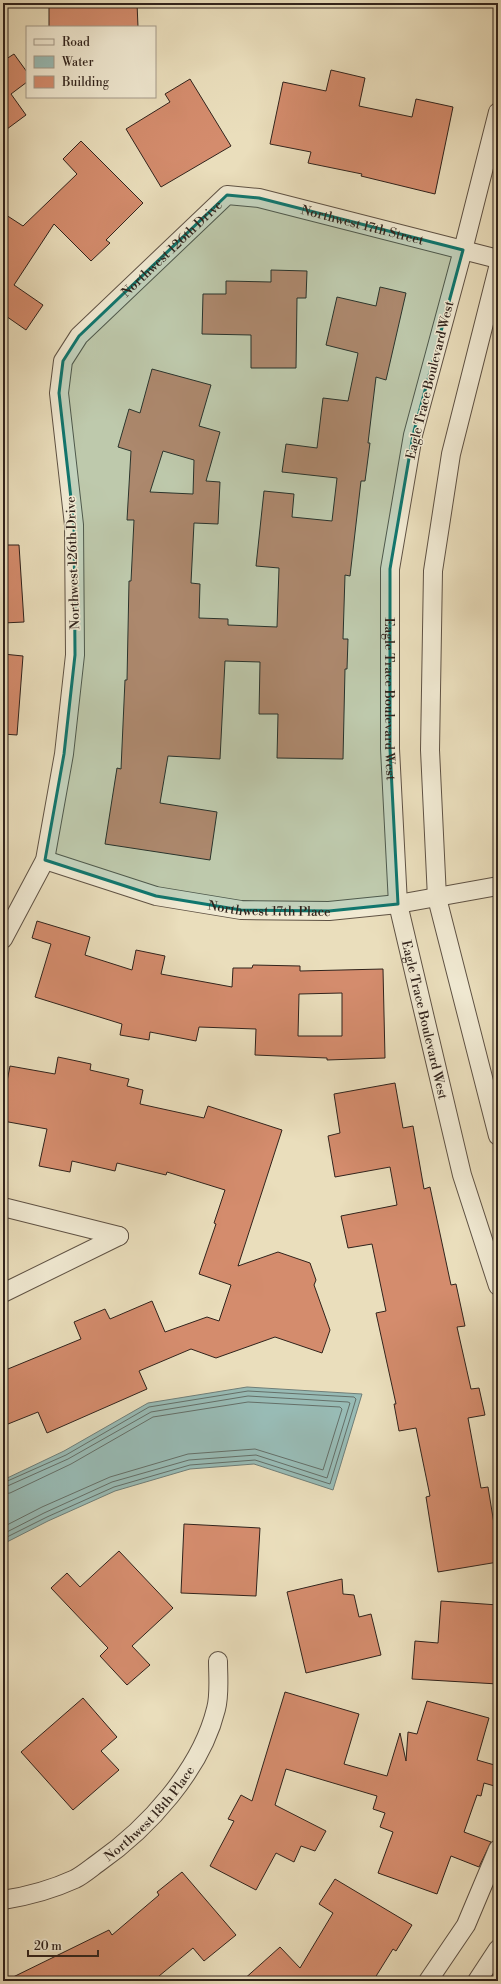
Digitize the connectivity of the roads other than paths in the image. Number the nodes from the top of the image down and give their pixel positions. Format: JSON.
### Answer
{"nodes":[{"id":1,"x":498,"y":112,"type":"edge"},
{"id":2,"x":227,"y":195,"type":"joint"},
{"id":3,"x":463,"y":250,"type":"junction"},
{"id":4,"x":498,"y":259,"type":"edge"},
{"id":5,"x":498,"y":268,"type":"edge"},
{"id":6,"x":45,"y":860,"type":"junction"},
{"id":7,"x":498,"y":886,"type":"edge"},
{"id":8,"x":437,"y":898,"type":"junction"},
{"id":9,"x":398,"y":904,"type":"junction"},
{"id":10,"x":3,"y":939,"type":"edge"},
{"id":11,"x":498,"y":1136,"type":"edge"},
{"id":12,"x":3,"y":1207,"type":"edge"},
{"id":13,"x":498,"y":1286,"type":"edge"},
{"id":14,"x":3,"y":1293,"type":"edge"},
{"id":15,"x":218,"y":1661,"type":"dead end"},
{"id":16,"x":498,"y":1849,"type":"edge"},
{"id":17,"x":3,"y":1900,"type":"edge"},
{"id":18,"x":498,"y":1949,"type":"edge"},
{"id":19,"x":428,"y":1981,"type":"edge"},
{"id":20,"x":477,"y":1981,"type":"edge"}],
"edges":[{"from":1,"to":3,"type":"street","name":"Eagle Trace Boulevard West"},
{"from":2,"to":3,"type":"street","name":"Northwest 17th Street"},
{"from":2,"to":6,"type":"street","name":"Northwest 126th Drive"},
{"from":3,"to":4,"type":"street","name":"Northwest 17th Street"},
{"from":3,"to":9,"type":"street","name":"Eagle Trace Boulevard West"},
{"from":5,"to":8,"type":"street"},
{"from":6,"to":9,"type":"street","name":"Northwest 17th Place"},
{"from":6,"to":10,"type":"street","name":"Northwest 126th Drive"},
{"from":7,"to":8,"type":"street","name":"Northwest 17th Place"},
{"from":8,"to":9,"type":"street","name":"Northwest 17th Place"},
{"from":8,"to":11,"type":"street"},
{"from":9,"to":13,"type":"street","name":"Eagle Trace Boulevard West"},
{"from":12,"to":14,"type":"street"},
{"from":15,"to":17,"type":"street","name":"Northwest 18th Place"},
{"from":16,"to":19,"type":"street"},
{"from":18,"to":20,"type":"street"}]}
